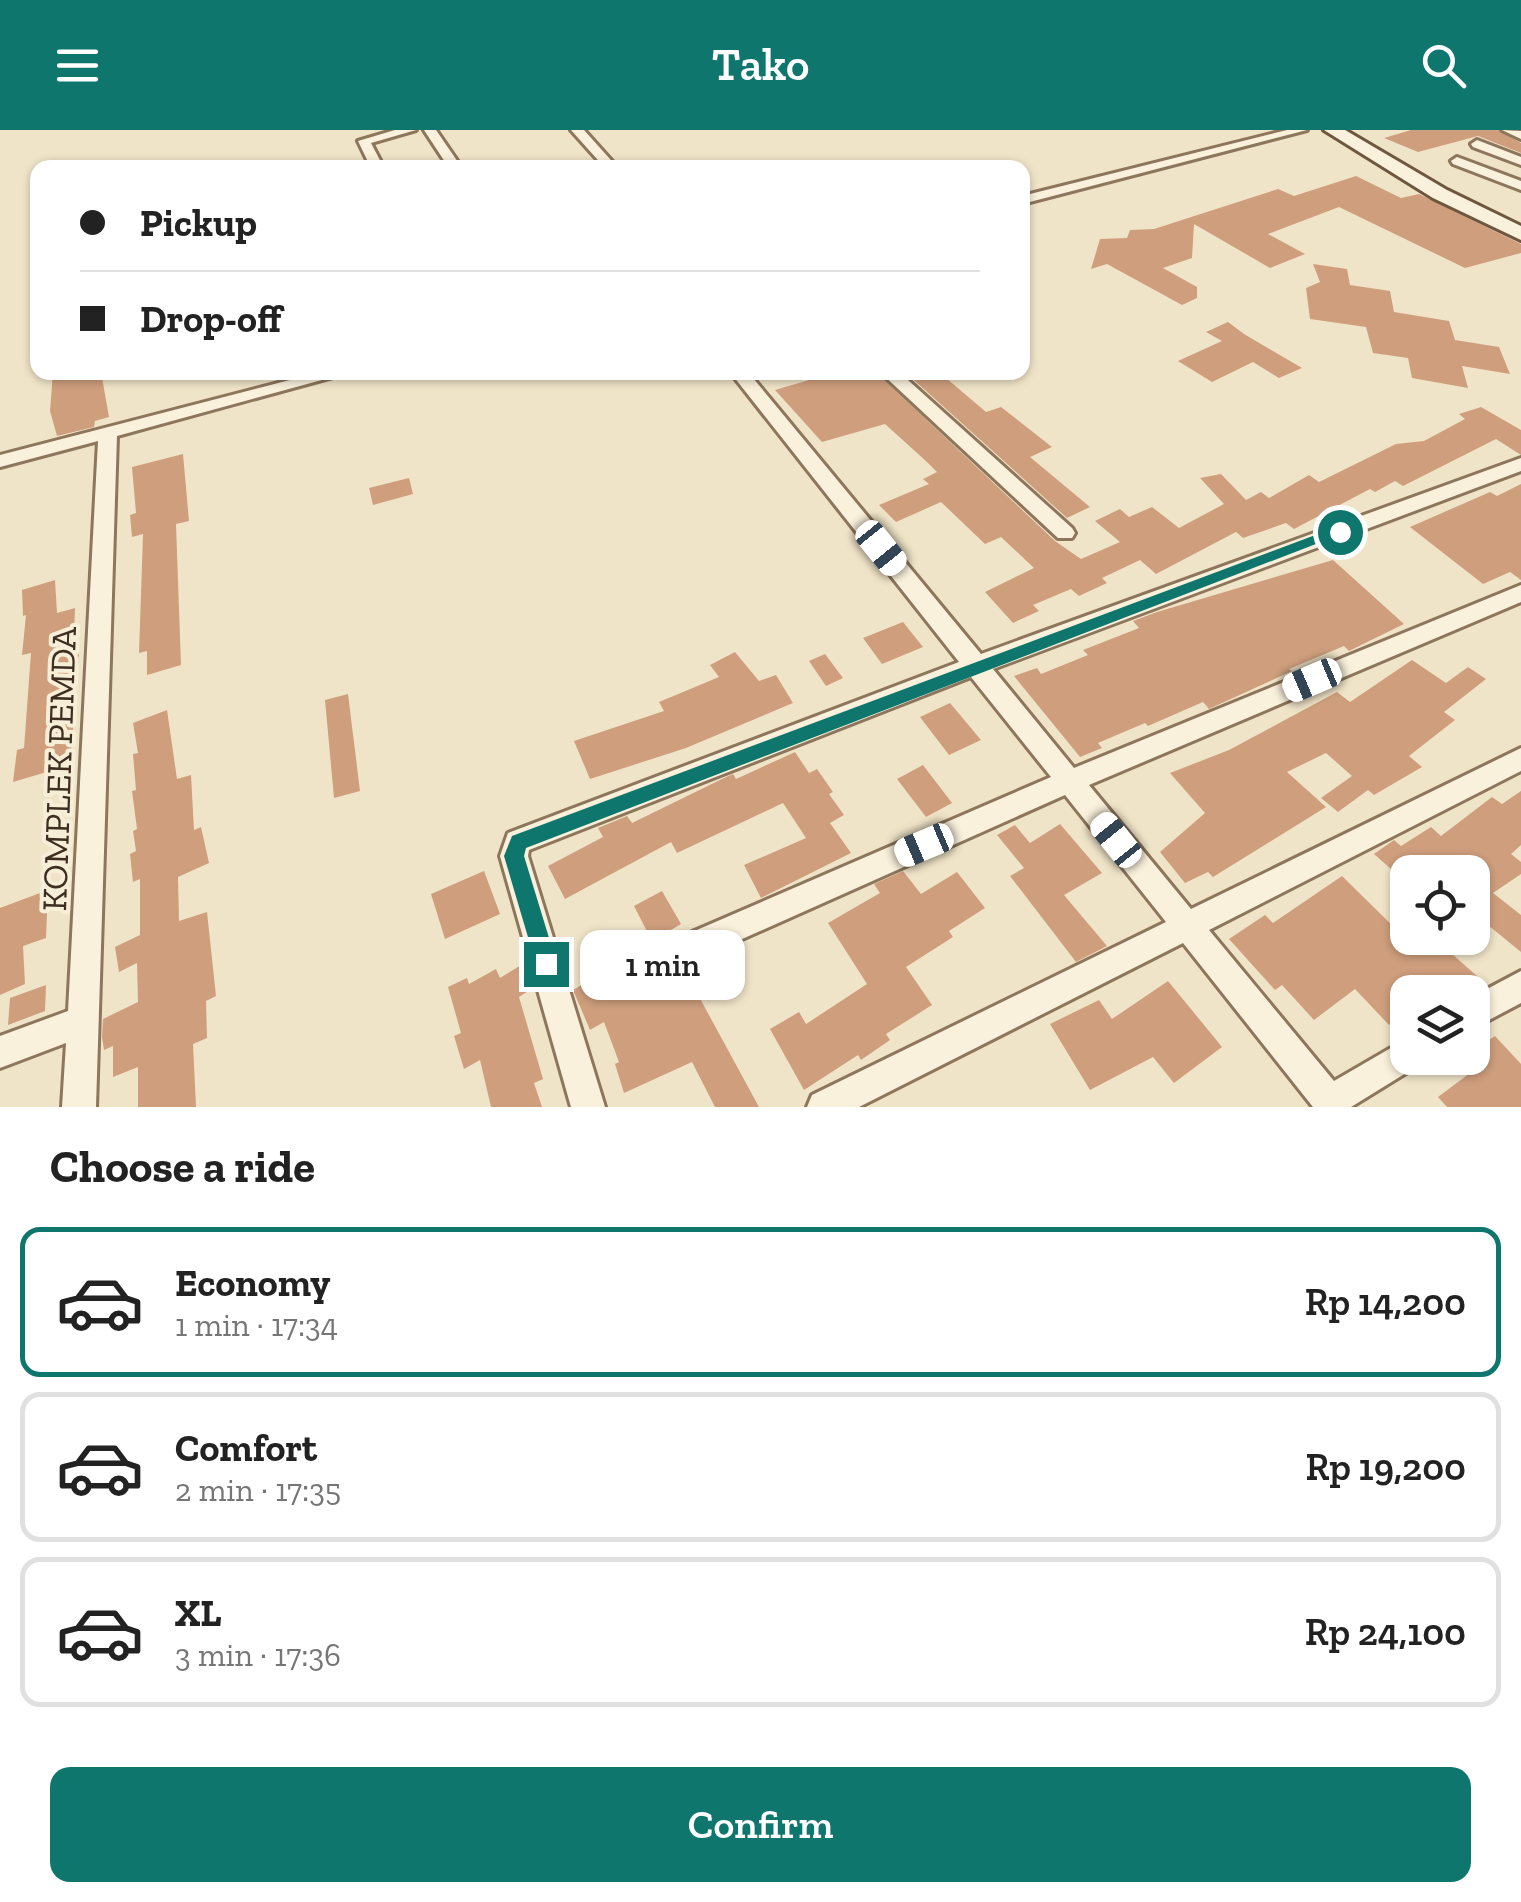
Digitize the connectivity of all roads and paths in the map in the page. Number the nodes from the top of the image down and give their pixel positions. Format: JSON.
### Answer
{"nodes":[{"id":1,"x":410,"y":130,"type":"edge"},
{"id":2,"x":430,"y":130,"type":"edge"},
{"id":3,"x":577,"y":130,"type":"edge"},
{"id":4,"x":1301,"y":130,"type":"edge"},
{"id":5,"x":1333,"y":130,"type":"edge"},
{"id":6,"x":1508,"y":130,"type":"edge"},
{"id":7,"x":1521,"y":135,"type":"edge"},
{"id":8,"x":1477,"y":144,"type":"dead end"},
{"id":9,"x":374,"y":160,"type":"edge"},
{"id":10,"x":451,"y":160,"type":"edge"},
{"id":11,"x":605,"y":160,"type":"edge"},
{"id":12,"x":1521,"y":160,"type":"edge"},
{"id":13,"x":1457,"y":162,"type":"dead end"},
{"id":14,"x":1521,"y":186,"type":"edge"},
{"id":15,"x":1030,"y":198,"type":"edge"},
{"id":16,"x":1521,"y":234,"type":"edge"},
{"id":17,"x":312,"y":380,"type":"edge"},
{"id":18,"x":744,"y":380,"type":"edge"},
{"id":19,"x":897,"y":380,"type":"edge"},
{"id":20,"x":108,"y":433,"type":"junction"},
{"id":21,"x":0,"y":462,"type":"edge"},
{"id":22,"x":1521,"y":464,"type":"edge"},
{"id":23,"x":1065,"y":534,"type":"dead end"},
{"id":24,"x":1521,"y":593,"type":"edge"},
{"id":25,"x":976,"y":665,"type":"junction"},
{"id":26,"x":1521,"y":759,"type":"edge"},
{"id":27,"x":1068,"y":782,"type":"junction"},
{"id":28,"x":1187,"y":928,"type":"junction"},
{"id":29,"x":673,"y":954,"type":"dead end"},
{"id":30,"x":1521,"y":986,"type":"edge"},
{"id":31,"x":1490,"y":1004,"type":"edge"},
{"id":32,"x":84,"y":1021,"type":"junction"},
{"id":33,"x":0,"y":1052,"type":"edge"},
{"id":34,"x":1390,"y":1066,"type":"edge"},
{"id":35,"x":1331,"y":1104,"type":"edge"},
{"id":36,"x":80,"y":1107,"type":"edge"},
{"id":37,"x":588,"y":1107,"type":"edge"},
{"id":38,"x":824,"y":1107,"type":"edge"}],
"edges":[{"from":1,"to":9,"type":"street"},
{"from":2,"to":10,"type":"street"},
{"from":3,"to":11,"type":"street"},
{"from":4,"to":15,"type":"street"},
{"from":5,"to":16,"type":"street"},
{"from":6,"to":7,"type":"street"},
{"from":8,"to":12,"type":"street"},
{"from":13,"to":14,"type":"street"},
{"from":17,"to":20,"type":"street"},
{"from":18,"to":25,"type":"street"},
{"from":19,"to":23,"type":"street"},
{"from":20,"to":21,"type":"street"},
{"from":20,"to":32,"type":"street","name":"KOMPLEK PEMDA"},
{"from":22,"to":25,"type":"street"},
{"from":24,"to":27,"type":"street"},
{"from":25,"to":27,"type":"street"},
{"from":25,"to":37,"type":"street"},
{"from":26,"to":28,"type":"street"},
{"from":27,"to":28,"type":"street"},
{"from":27,"to":29,"type":"street"},
{"from":28,"to":35,"type":"street"},
{"from":28,"to":38,"type":"street"},
{"from":30,"to":31,"type":"street"},
{"from":32,"to":33,"type":"street"},
{"from":32,"to":36,"type":"street","name":"KOMPLEK PEMDA"},
{"from":34,"to":35,"type":"street"}]}
